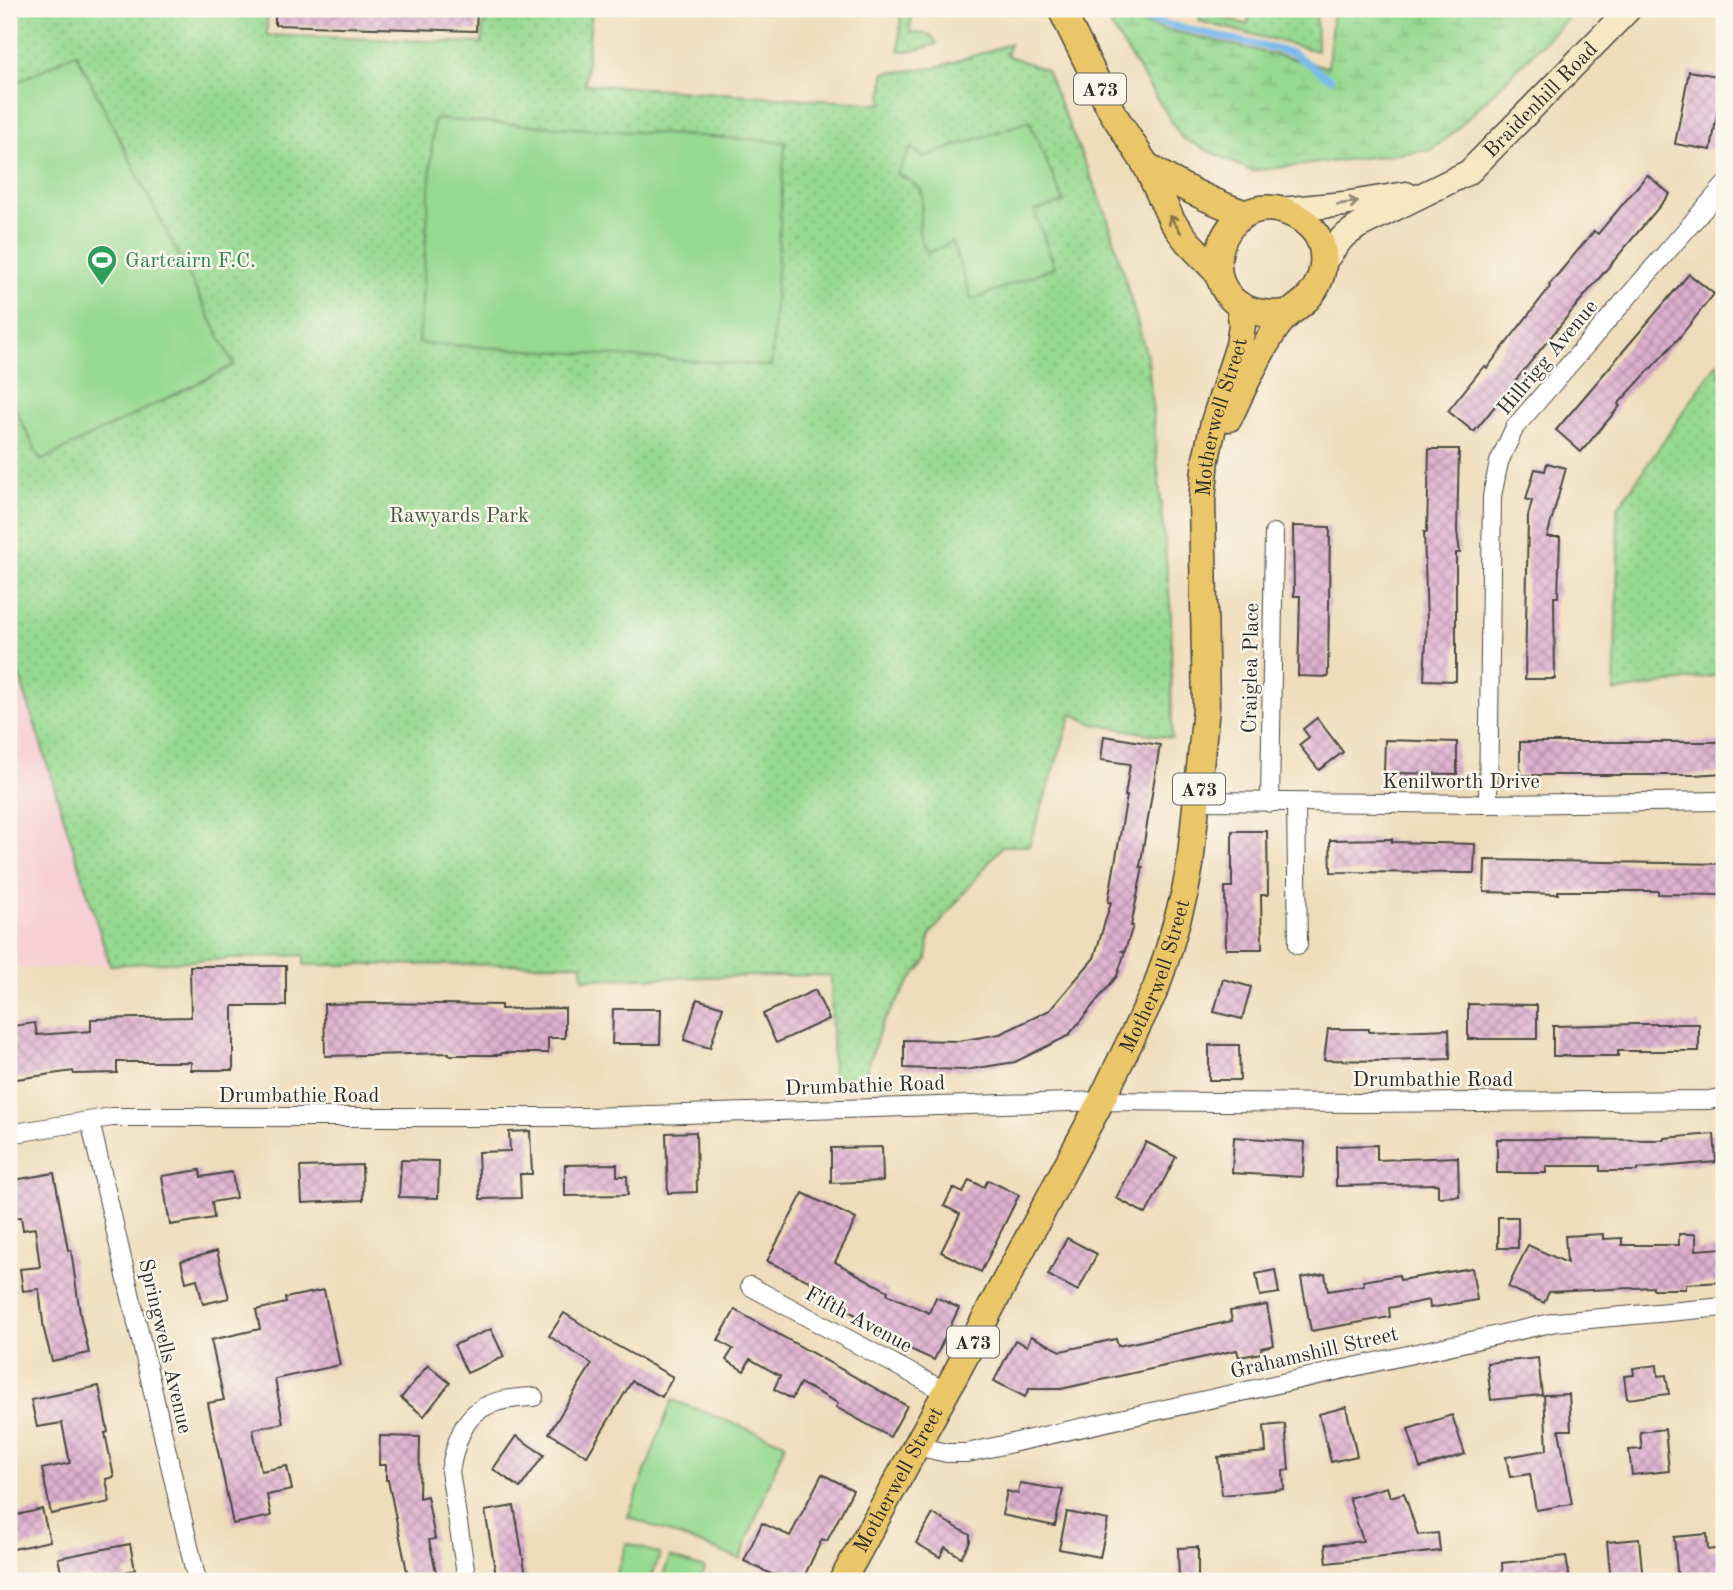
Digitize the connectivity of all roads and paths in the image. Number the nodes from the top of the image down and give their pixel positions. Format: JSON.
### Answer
{"nodes":[{"id":1,"x":1061,"y":9,"type":"edge"},
{"id":2,"x":1629,"y":9,"type":"edge"},
{"id":3,"x":1146,"y":165,"type":"junction"},
{"id":4,"x":1447,"y":184,"type":"junction"},
{"id":5,"x":1724,"y":186,"type":"edge"},
{"id":6,"x":1280,"y":210,"type":"junction"},
{"id":7,"x":1246,"y":214,"type":"junction"},
{"id":8,"x":1324,"y":262,"type":"junction"},
{"id":9,"x":1219,"y":273,"type":"junction"},
{"id":10,"x":1241,"y":306,"type":"junction"},
{"id":11,"x":1287,"y":313,"type":"junction"},
{"id":12,"x":1206,"y":459,"type":"junction"},
{"id":13,"x":1274,"y":533,"type":"dead end"},
{"id":14,"x":1198,"y":801,"type":"junction"},
{"id":15,"x":1724,"y":801,"type":"edge"},
{"id":16,"x":1270,"y":803,"type":"junction"},
{"id":17,"x":1296,"y":804,"type":"junction"},
{"id":18,"x":1488,"y":804,"type":"junction"},
{"id":19,"x":1298,"y":945,"type":"dead end"},
{"id":20,"x":1724,"y":1097,"type":"edge"},
{"id":21,"x":1101,"y":1101,"type":"junction"},
{"id":22,"x":90,"y":1121,"type":"junction"},
{"id":23,"x":9,"y":1134,"type":"edge"},
{"id":24,"x":750,"y":1286,"type":"dead end"},
{"id":25,"x":1724,"y":1307,"type":"edge"},
{"id":26,"x":946,"y":1392,"type":"junction"},
{"id":27,"x":534,"y":1397,"type":"dead end"},
{"id":28,"x":916,"y":1446,"type":"junction"},
{"id":29,"x":197,"y":1581,"type":"edge"},
{"id":30,"x":467,"y":1581,"type":"edge"},
{"id":31,"x":842,"y":1581,"type":"edge"}],
"edges":[{"from":1,"to":3,"type":"main road","number":"A73"},
{"from":2,"to":4,"type":"street","name":"Braidenhill Road"},
{"from":3,"to":7,"type":"main road","number":"A73"},
{"from":9,"to":3,"type":"main road","number":"A73","one_way":true},
{"from":6,"to":4,"type":"street","name":"Braidenhill Road","one_way":true},
{"from":4,"to":8,"type":"street","name":"Braidenhill Road"},
{"from":5,"to":18,"type":"street","name":"Hillrigg Avenue"},
{"from":6,"to":7,"type":"main road","number":"A73"},
{"from":6,"to":8,"type":"main road"},
{"from":7,"to":9,"type":"main road"},
{"from":8,"to":11,"type":"main road","number":"A73"},
{"from":9,"to":10,"type":"main road","number":"A73"},
{"from":10,"to":11,"type":"main road"},
{"from":10,"to":12,"type":"main road","name":"Motherwell Street","number":"A73"},
{"from":11,"to":12,"type":"main road","number":"A73"},
{"from":12,"to":14,"type":"main road","name":"Motherwell Street","number":"A73"},
{"from":13,"to":16,"type":"street","name":"Craiglea Place"},
{"from":14,"to":16,"type":"street","name":"Kenilworth Drive"},
{"from":14,"to":21,"type":"main road","name":"Motherwell Street","number":"A73"},
{"from":15,"to":18,"type":"street","name":"Kenilworth Drive"},
{"from":16,"to":17,"type":"street","name":"Kenilworth Drive"},
{"from":17,"to":18,"type":"street","name":"Kenilworth Drive"},
{"from":17,"to":19,"type":"street"},
{"from":20,"to":21,"type":"street","name":"Drumbathie Road"},
{"from":21,"to":22,"type":"street","name":"Drumbathie Road"},
{"from":21,"to":26,"type":"main road","name":"Motherwell Street","number":"A73"},
{"from":22,"to":23,"type":"street","name":"Drumbathie Road"},
{"from":22,"to":29,"type":"street","name":"Springwells Avenue"},
{"from":24,"to":26,"type":"street","name":"Fifth Avenue"},
{"from":25,"to":28,"type":"street","name":"Grahamshill Street"},
{"from":26,"to":28,"type":"main road","name":"Motherwell Street","number":"A73"},
{"from":27,"to":30,"type":"street"},
{"from":28,"to":31,"type":"main road","name":"Motherwell Street","number":"A73"}]}
